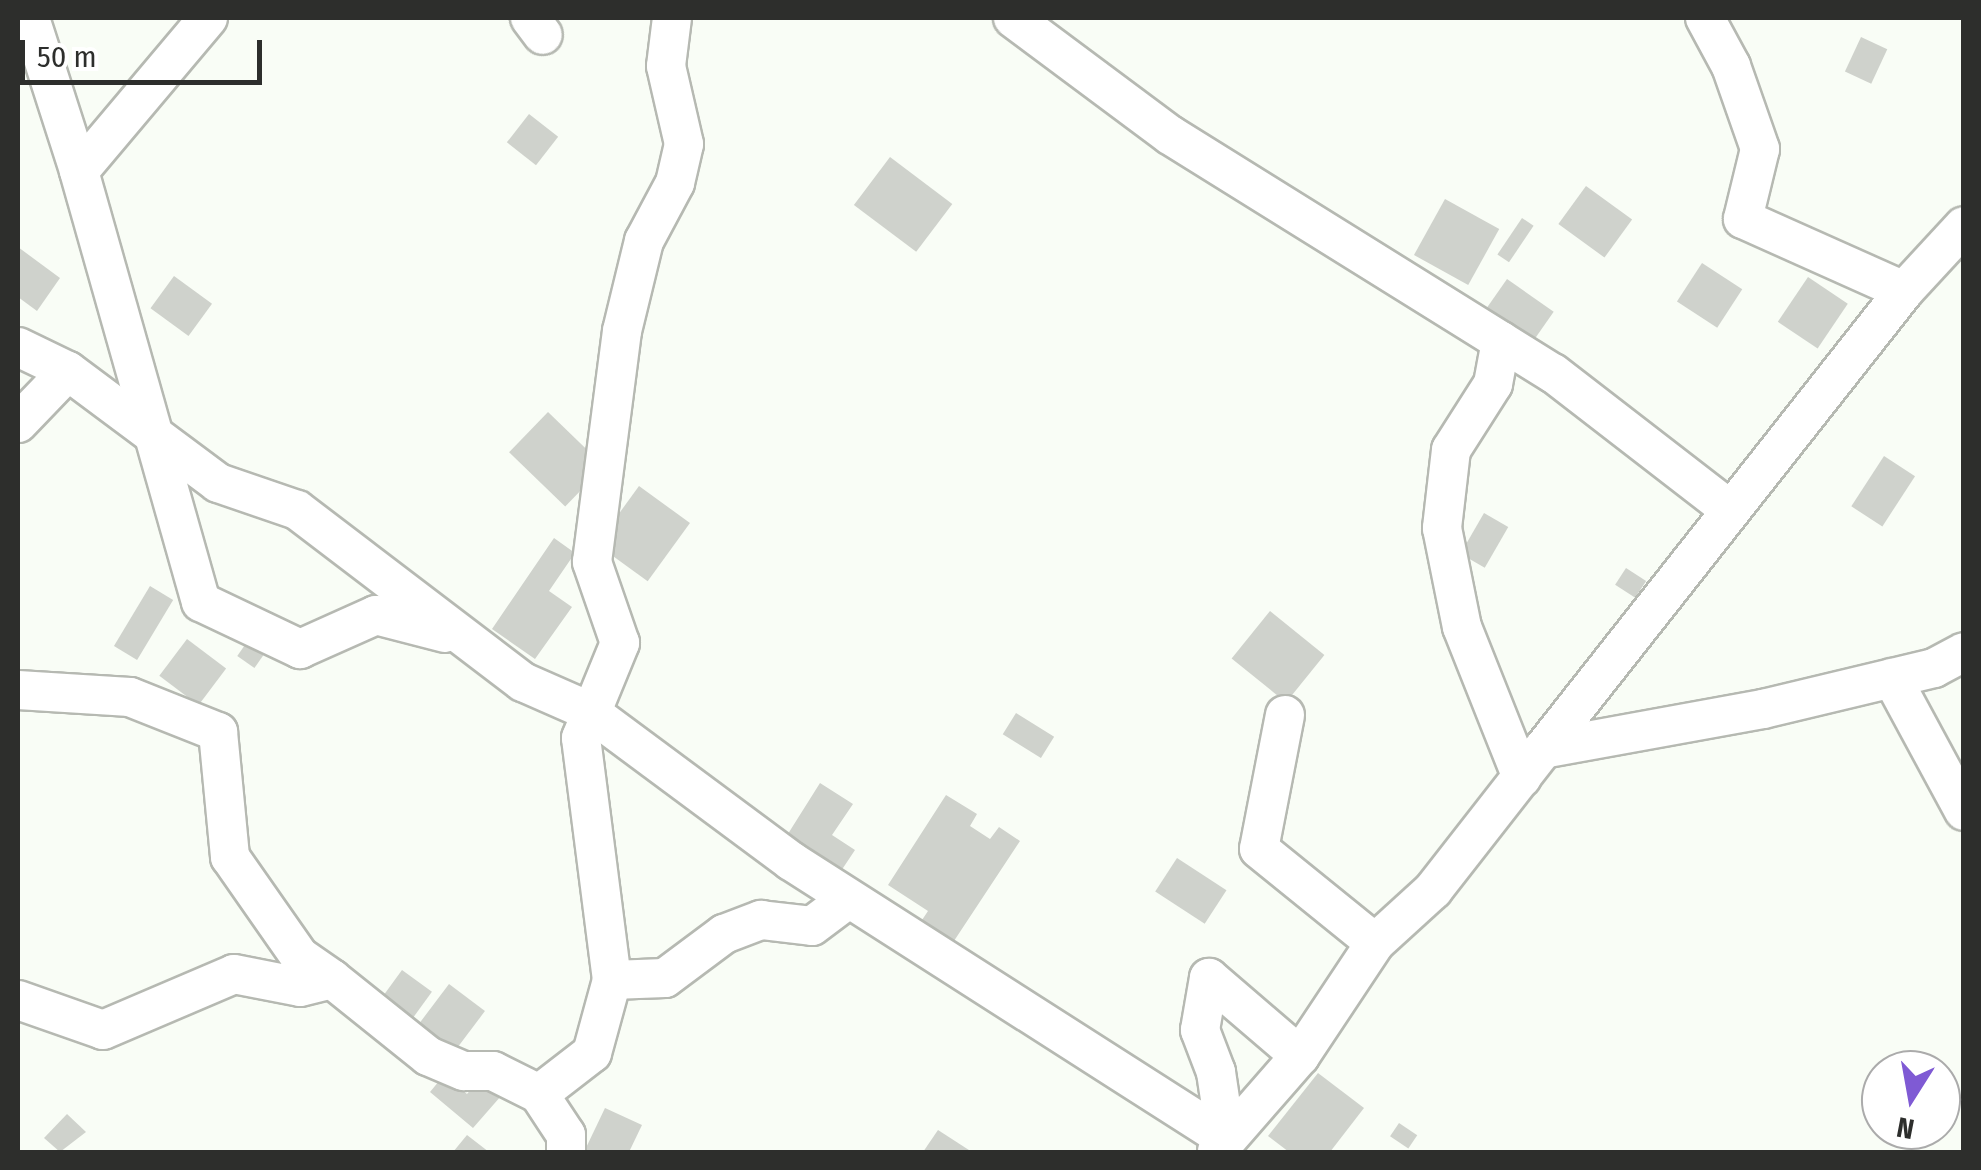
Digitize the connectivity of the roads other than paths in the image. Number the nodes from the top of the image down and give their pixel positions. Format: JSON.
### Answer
{"nodes":[{"id":1,"x":30,"y":18,"type":"edge"},
{"id":2,"x":208,"y":18,"type":"edge"},
{"id":3,"x":672,"y":18,"type":"edge"},
{"id":4,"x":1013,"y":18,"type":"edge"},
{"id":5,"x":1705,"y":18,"type":"edge"},
{"id":6,"x":79,"y":171,"type":"junction"},
{"id":7,"x":1964,"y":226,"type":"edge"},
{"id":8,"x":1904,"y":291,"type":"junction"},
{"id":9,"x":1501,"y":342,"type":"junction"},
{"id":10,"x":18,"y":347,"type":"edge"},
{"id":11,"x":68,"y":371,"type":"junction"},
{"id":12,"x":18,"y":423,"type":"edge"},
{"id":13,"x":147,"y":430,"type":"junction"},
{"id":14,"x":1729,"y":509,"type":"junction"},
{"id":15,"x":463,"y":638,"type":"junction"},
{"id":16,"x":1964,"y":652,"type":"edge"},
{"id":17,"x":1892,"y":678,"type":"junction"},
{"id":18,"x":18,"y":690,"type":"edge"},
{"id":19,"x":589,"y":712,"type":"junction"},
{"id":20,"x":1285,"y":715,"type":"dead end"},
{"id":21,"x":1532,"y":763,"type":"junction"},
{"id":22,"x":1964,"y":811,"type":"edge"},
{"id":23,"x":848,"y":899,"type":"junction"},
{"id":24,"x":1374,"y":943,"type":"junction"},
{"id":25,"x":332,"y":978,"type":"junction"},
{"id":26,"x":612,"y":980,"type":"junction"},
{"id":27,"x":18,"y":1000,"type":"edge"},
{"id":28,"x":1300,"y":1056,"type":"junction"},
{"id":29,"x":539,"y":1094,"type":"junction"},
{"id":30,"x":1221,"y":1146,"type":"edge"},
{"id":31,"x":566,"y":1152,"type":"edge"}],
"edges":[{"from":1,"to":6,"type":"street"},
{"from":2,"to":6,"type":"street"},
{"from":3,"to":19,"type":"street"},
{"from":4,"to":9,"type":"street"},
{"from":5,"to":8,"type":"street"},
{"from":6,"to":13,"type":"street"},
{"from":7,"to":8,"type":"street"},
{"from":8,"to":14,"type":"street"},
{"from":9,"to":14,"type":"street"},
{"from":9,"to":21,"type":"street"},
{"from":10,"to":11,"type":"street"},
{"from":11,"to":12,"type":"street"},
{"from":11,"to":13,"type":"street"},
{"from":13,"to":15,"type":"street"},
{"from":13,"to":15,"type":"street"},
{"from":14,"to":21,"type":"street"},
{"from":15,"to":19,"type":"street"},
{"from":16,"to":17,"type":"street"},
{"from":17,"to":21,"type":"street"},
{"from":17,"to":22,"type":"street"},
{"from":18,"to":25,"type":"street"},
{"from":19,"to":23,"type":"street"},
{"from":19,"to":26,"type":"street"},
{"from":20,"to":24,"type":"street"},
{"from":21,"to":24,"type":"street"},
{"from":23,"to":26,"type":"street"},
{"from":23,"to":30,"type":"street"},
{"from":24,"to":28,"type":"street"},
{"from":25,"to":27,"type":"street"},
{"from":25,"to":29,"type":"street"},
{"from":26,"to":29,"type":"street"},
{"from":28,"to":30,"type":"street"},
{"from":28,"to":30,"type":"street"},
{"from":29,"to":31,"type":"street"}]}
